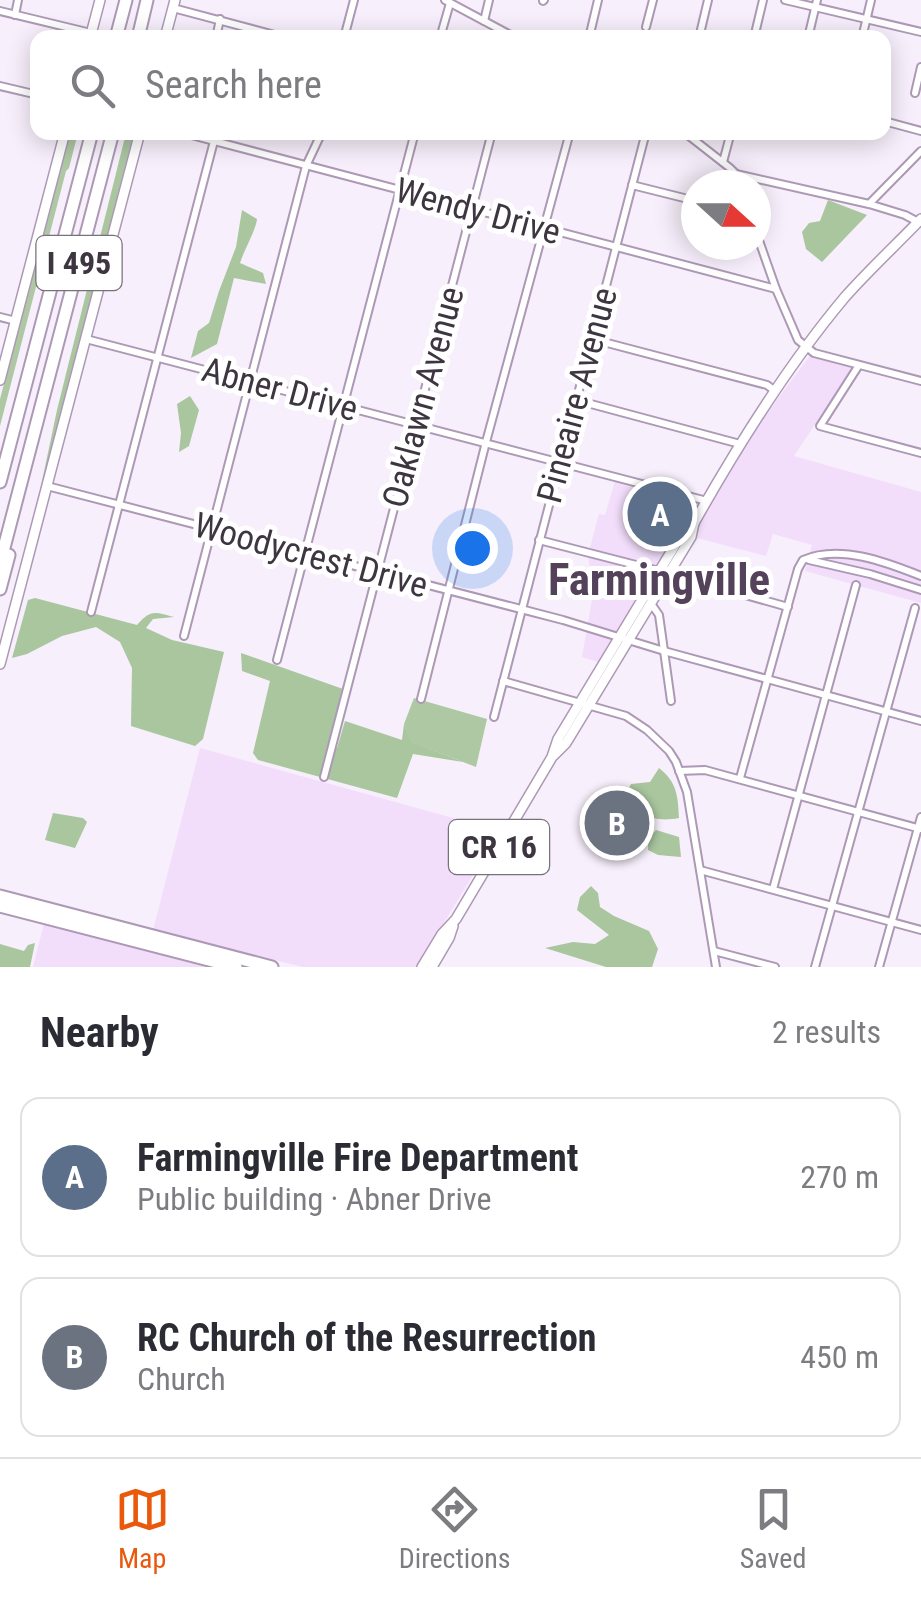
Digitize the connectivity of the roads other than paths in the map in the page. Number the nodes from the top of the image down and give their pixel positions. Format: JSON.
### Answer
{"nodes":[{"id":1,"x":18,"y":0,"type":"edge"},
{"id":2,"x":100,"y":0,"type":"edge"},
{"id":3,"x":126,"y":0,"type":"edge"},
{"id":4,"x":148,"y":0,"type":"edge"},
{"id":5,"x":354,"y":0,"type":"edge"},
{"id":6,"x":489,"y":0,"type":"edge"},
{"id":7,"x":598,"y":0,"type":"edge"},
{"id":8,"x":653,"y":0,"type":"edge"},
{"id":9,"x":708,"y":0,"type":"edge"},
{"id":10,"x":762,"y":0,"type":"edge"},
{"id":11,"x":784,"y":0,"type":"edge"},
{"id":12,"x":871,"y":0,"type":"edge"},
{"id":13,"x":447,"y":1,"type":"edge"},
{"id":14,"x":174,"y":4,"type":"edge"},
{"id":15,"x":816,"y":4,"type":"edge"},
{"id":16,"x":0,"y":11,"type":"edge"},
{"id":17,"x":15,"y":14,"type":"junction"},
{"id":18,"x":220,"y":19,"type":"junction"},
{"id":19,"x":866,"y":20,"type":"junction"},
{"id":20,"x":484,"y":21,"type":"junction"},
{"id":21,"x":646,"y":26,"type":"dead end"},
{"id":22,"x":70,"y":30,"type":"edge"},
{"id":23,"x":92,"y":30,"type":"edge"},
{"id":24,"x":118,"y":30,"type":"edge"},
{"id":25,"x":140,"y":30,"type":"edge"},
{"id":26,"x":166,"y":30,"type":"edge"},
{"id":27,"x":218,"y":30,"type":"edge"},
{"id":28,"x":258,"y":30,"type":"edge"},
{"id":29,"x":346,"y":30,"type":"edge"},
{"id":30,"x":442,"y":30,"type":"edge"},
{"id":31,"x":501,"y":30,"type":"edge"},
{"id":32,"x":592,"y":30,"type":"edge"},
{"id":33,"x":700,"y":30,"type":"edge"},
{"id":34,"x":756,"y":30,"type":"edge"},
{"id":35,"x":810,"y":30,"type":"edge"},
{"id":36,"x":864,"y":30,"type":"edge"},
{"id":37,"x":921,"y":32,"type":"edge"},
{"id":38,"x":921,"y":67,"type":"edge"},
{"id":39,"x":0,"y":86,"type":"edge"},
{"id":40,"x":915,"y":93,"type":"dead end"},
{"id":41,"x":30,"y":94,"type":"edge"},
{"id":42,"x":891,"y":123,"type":"edge"},
{"id":43,"x":921,"y":131,"type":"edge"},
{"id":44,"x":63,"y":140,"type":"edge"},
{"id":45,"x":90,"y":140,"type":"edge"},
{"id":46,"x":111,"y":140,"type":"edge"},
{"id":47,"x":138,"y":140,"type":"edge"},
{"id":48,"x":207,"y":140,"type":"edge"},
{"id":49,"x":318,"y":140,"type":"edge"},
{"id":50,"x":413,"y":140,"type":"edge"},
{"id":51,"x":490,"y":140,"type":"edge"},
{"id":52,"x":568,"y":140,"type":"edge"},
{"id":53,"x":644,"y":140,"type":"edge"},
{"id":54,"x":694,"y":140,"type":"edge"},
{"id":55,"x":728,"y":140,"type":"edge"},
{"id":56,"x":214,"y":142,"type":"junction"},
{"id":57,"x":921,"y":151,"type":"edge"},
{"id":58,"x":723,"y":162,"type":"junction"},
{"id":59,"x":306,"y":166,"type":"junction"},
{"id":60,"x":732,"y":170,"type":"edge"},
{"id":61,"x":771,"y":182,"type":"edge"},
{"id":62,"x":632,"y":185,"type":"junction"},
{"id":63,"x":400,"y":190,"type":"junction"},
{"id":64,"x":681,"y":198,"type":"edge"},
{"id":65,"x":869,"y":204,"type":"junction"},
{"id":66,"x":472,"y":210,"type":"junction"},
{"id":67,"x":919,"y":221,"type":"edge"},
{"id":68,"x":544,"y":228,"type":"junction"},
{"id":69,"x":615,"y":247,"type":"junction"},
{"id":70,"x":766,"y":260,"type":"edge"},
{"id":71,"x":776,"y":289,"type":"junction"},
{"id":72,"x":0,"y":316,"type":"edge"},
{"id":73,"x":16,"y":321,"type":"junction"},
{"id":74,"x":86,"y":339,"type":"junction"},
{"id":75,"x":592,"y":339,"type":"junction"},
{"id":76,"x":806,"y":347,"type":"junction"},
{"id":77,"x":157,"y":357,"type":"junction"},
{"id":78,"x":859,"y":365,"type":"junction"},
{"id":79,"x":0,"y":380,"type":"edge"},
{"id":80,"x":250,"y":380,"type":"junction"},
{"id":81,"x":921,"y":381,"type":"edge"},
{"id":82,"x":776,"y":392,"type":"junction"},
{"id":83,"x":576,"y":400,"type":"junction"},
{"id":84,"x":342,"y":405,"type":"junction"},
{"id":85,"x":416,"y":424,"type":"junction"},
{"id":86,"x":486,"y":442,"type":"junction"},
{"id":87,"x":741,"y":444,"type":"junction"},
{"id":88,"x":921,"y":453,"type":"edge"},
{"id":89,"x":559,"y":462,"type":"junction"},
{"id":90,"x":24,"y":474,"type":"junction"},
{"id":91,"x":0,"y":482,"type":"edge"},
{"id":92,"x":47,"y":486,"type":"junction"},
{"id":93,"x":706,"y":501,"type":"junction"},
{"id":94,"x":118,"y":504,"type":"junction"},
{"id":95,"x":212,"y":528,"type":"junction"},
{"id":96,"x":539,"y":540,"type":"junction"},
{"id":97,"x":304,"y":553,"type":"junction"},
{"id":98,"x":803,"y":560,"type":"junction"},
{"id":99,"x":0,"y":563,"type":"edge"},
{"id":100,"x":378,"y":572,"type":"junction"},
{"id":101,"x":666,"y":572,"type":"junction"},
{"id":102,"x":921,"y":576,"type":"edge"},
{"id":103,"x":856,"y":585,"type":"dead end"},
{"id":104,"x":0,"y":589,"type":"edge"},
{"id":105,"x":921,"y":590,"type":"edge"},
{"id":106,"x":449,"y":592,"type":"junction"},
{"id":107,"x":652,"y":605,"type":"junction"},
{"id":108,"x":788,"y":607,"type":"junction"},
{"id":109,"x":915,"y":608,"type":"dead end"},
{"id":110,"x":521,"y":609,"type":"junction"},
{"id":111,"x":91,"y":612,"type":"dead end"},
{"id":112,"x":184,"y":636,"type":"dead end"},
{"id":113,"x":626,"y":638,"type":"junction"},
{"id":114,"x":664,"y":651,"type":"junction"},
{"id":115,"x":277,"y":660,"type":"dead end"},
{"id":116,"x":0,"y":664,"type":"edge"},
{"id":117,"x":768,"y":679,"type":"junction"},
{"id":118,"x":503,"y":682,"type":"junction"},
{"id":119,"x":827,"y":696,"type":"junction"},
{"id":120,"x":421,"y":699,"type":"dead end"},
{"id":121,"x":671,"y":701,"type":"dead end"},
{"id":122,"x":586,"y":704,"type":"junction"},
{"id":123,"x":887,"y":711,"type":"junction"},
{"id":124,"x":494,"y":717,"type":"dead end"},
{"id":125,"x":921,"y":721,"type":"edge"},
{"id":126,"x":679,"y":771,"type":"junction"},
{"id":127,"x":324,"y":777,"type":"dead end"},
{"id":128,"x":740,"y":778,"type":"junction"},
{"id":129,"x":800,"y":796,"type":"junction"},
{"id":130,"x":858,"y":812,"type":"junction"},
{"id":131,"x":921,"y":817,"type":"edge"},
{"id":132,"x":919,"y":829,"type":"edge"},
{"id":133,"x":700,"y":870,"type":"junction"},
{"id":134,"x":773,"y":889,"type":"junction"},
{"id":135,"x":0,"y":894,"type":"edge"},
{"id":136,"x":0,"y":906,"type":"edge"},
{"id":137,"x":832,"y":906,"type":"junction"},
{"id":138,"x":456,"y":919,"type":"junction"},
{"id":139,"x":892,"y":922,"type":"junction"},
{"id":140,"x":921,"y":930,"type":"edge"},
{"id":141,"x":714,"y":951,"type":"junction"},
{"id":142,"x":773,"y":966,"type":"edge"},
{"id":143,"x":236,"y":967,"type":"edge"},
{"id":144,"x":272,"y":967,"type":"edge"},
{"id":145,"x":422,"y":967,"type":"edge"},
{"id":146,"x":432,"y":967,"type":"edge"},
{"id":147,"x":716,"y":967,"type":"edge"},
{"id":148,"x":815,"y":967,"type":"edge"},
{"id":149,"x":879,"y":967,"type":"edge"}],
"edges":[{"from":1,"to":17,"type":"street"},
{"from":2,"to":23,"type":"main road"},
{"from":3,"to":24,"type":"highway"},
{"from":4,"to":25,"type":"highway"},
{"from":5,"to":29,"type":"street"},
{"from":6,"to":20,"type":"street"},
{"from":7,"to":32,"type":"street"},
{"from":8,"to":21,"type":"street"},
{"from":9,"to":33,"type":"street"},
{"from":10,"to":34,"type":"street"},
{"from":11,"to":15,"type":"street"},
{"from":12,"to":19,"type":"street"},
{"from":13,"to":20,"type":"street"},
{"from":13,"to":30,"type":"street"},
{"from":14,"to":18,"type":"street"},
{"from":14,"to":26,"type":"main road"},
{"from":15,"to":19,"type":"street"},
{"from":15,"to":35,"type":"street"},
{"from":16,"to":17,"type":"street"},
{"from":17,"to":22,"type":"street"},
{"from":18,"to":27,"type":"street"},
{"from":18,"to":28,"type":"street"},
{"from":19,"to":36,"type":"street"},
{"from":19,"to":37,"type":"street"},
{"from":20,"to":31,"type":"street"},
{"from":38,"to":40,"type":"street"},
{"from":39,"to":41,"type":"street"},
{"from":42,"to":43,"type":"street"},
{"from":44,"to":73,"type":"main road"},
{"from":45,"to":91,"type":"highway","number":"I 495"},
{"from":46,"to":90,"type":"highway","number":"I 495"},
{"from":47,"to":74,"type":"main road"},
{"from":48,"to":56,"type":"street","name":"Wendy Drive"},
{"from":49,"to":59,"type":"street"},
{"from":50,"to":63,"type":"street"},
{"from":51,"to":66,"type":"street","name":"Oaklawn Avenue"},
{"from":52,"to":68,"type":"street"},
{"from":53,"to":62,"type":"street","name":"Pineaire Avenue"},
{"from":54,"to":58,"type":"street"},
{"from":55,"to":58,"type":"street"},
{"from":56,"to":59,"type":"street","name":"Wendy Drive"},
{"from":56,"to":77,"type":"street"},
{"from":57,"to":65,"type":"street"},
{"from":58,"to":60,"type":"street"},
{"from":59,"to":63,"type":"street","name":"Wendy Drive"},
{"from":59,"to":80,"type":"street"},
{"from":61,"to":65,"type":"street"},
{"from":62,"to":64,"type":"street"},
{"from":62,"to":69,"type":"street","name":"Pineaire Avenue"},
{"from":63,"to":66,"type":"street","name":"Wendy Drive"},
{"from":63,"to":84,"type":"street"},
{"from":65,"to":67,"type":"street"},
{"from":66,"to":68,"type":"street","name":"Wendy Drive"},
{"from":66,"to":85,"type":"street","name":"Oaklawn Avenue"},
{"from":67,"to":76,"type":"main road","number":"CR 16"},
{"from":68,"to":69,"type":"street","name":"Wendy Drive"},
{"from":68,"to":86,"type":"street"},
{"from":69,"to":71,"type":"street","name":"Wendy Drive"},
{"from":69,"to":75,"type":"street","name":"Pineaire Avenue"},
{"from":70,"to":71,"type":"street"},
{"from":71,"to":76,"type":"street"},
{"from":72,"to":73,"type":"street"},
{"from":73,"to":79,"type":"main road"},
{"from":74,"to":77,"type":"street","name":"Abner Drive"},
{"from":74,"to":92,"type":"main road"},
{"from":75,"to":82,"type":"street"},
{"from":75,"to":83,"type":"street","name":"Pineaire Avenue"},
{"from":76,"to":78,"type":"street"},
{"from":76,"to":82,"type":"main road","number":"CR 16"},
{"from":77,"to":80,"type":"street","name":"Abner Drive"},
{"from":77,"to":94,"type":"street"},
{"from":78,"to":81,"type":"street"},
{"from":78,"to":88,"type":"street"},
{"from":80,"to":84,"type":"street","name":"Abner Drive"},
{"from":80,"to":95,"type":"street"},
{"from":82,"to":87,"type":"main road","number":"CR 16"},
{"from":83,"to":87,"type":"street"},
{"from":83,"to":89,"type":"street","name":"Pineaire Avenue"},
{"from":84,"to":85,"type":"street","name":"Abner Drive"},
{"from":84,"to":97,"type":"street"},
{"from":85,"to":86,"type":"street","name":"Abner Drive"},
{"from":85,"to":100,"type":"street","name":"Oaklawn Avenue"},
{"from":86,"to":89,"type":"street","name":"Abner Drive"},
{"from":86,"to":106,"type":"street"},
{"from":87,"to":93,"type":"main road","number":"CR 16"},
{"from":89,"to":93,"type":"street","name":"Abner Drive"},
{"from":89,"to":96,"type":"street","name":"Pineaire Avenue"},
{"from":90,"to":99,"type":"highway","number":"I 495"},
{"from":90,"to":104,"type":"highway"},
{"from":92,"to":94,"type":"street","name":"Woodycrest Drive"},
{"from":92,"to":116,"type":"main road"},
{"from":93,"to":101,"type":"main road","number":"CR 16"},
{"from":94,"to":95,"type":"street","name":"Woodycrest Drive"},
{"from":94,"to":111,"type":"street"},
{"from":95,"to":97,"type":"street","name":"Woodycrest Drive"},
{"from":95,"to":112,"type":"street"},
{"from":96,"to":101,"type":"street"},
{"from":96,"to":110,"type":"street","name":"Pineaire Avenue"},
{"from":97,"to":100,"type":"street","name":"Woodycrest Drive"},
{"from":97,"to":115,"type":"street"},
{"from":98,"to":102,"type":"street"},
{"from":98,"to":105,"type":"street"},
{"from":98,"to":108,"type":"street"},
{"from":100,"to":106,"type":"street","name":"Woodycrest Drive"},
{"from":100,"to":127,"type":"street","name":"Oaklawn Avenue"},
{"from":101,"to":107,"type":"main road","number":"CR 16"},
{"from":101,"to":108,"type":"street"},
{"from":101,"to":113,"type":"main road","number":"CR 16"},
{"from":103,"to":119,"type":"street"},
{"from":106,"to":110,"type":"street","name":"Woodycrest Drive"},
{"from":106,"to":120,"type":"street"},
{"from":107,"to":113,"type":"main road","number":"CR 16"},
{"from":107,"to":114,"type":"street"},
{"from":108,"to":117,"type":"street"},
{"from":109,"to":123,"type":"street"},
{"from":110,"to":113,"type":"street","name":"Woodycrest Drive"},
{"from":110,"to":118,"type":"street","name":"Pineaire Avenue"},
{"from":113,"to":114,"type":"street","name":"Woodycrest Drive"},
{"from":113,"to":122,"type":"main road","number":"CR 16"},
{"from":114,"to":117,"type":"street","name":"Woodycrest Drive"},
{"from":114,"to":121,"type":"street"},
{"from":117,"to":119,"type":"street","name":"Woodycrest Drive"},
{"from":117,"to":128,"type":"street"},
{"from":118,"to":122,"type":"street"},
{"from":118,"to":124,"type":"street","name":"Pineaire Avenue"},
{"from":119,"to":123,"type":"street","name":"Woodycrest Drive"},
{"from":119,"to":129,"type":"street"},
{"from":122,"to":126,"type":"street"},
{"from":122,"to":138,"type":"main road","number":"CR 16"},
{"from":123,"to":125,"type":"street","name":"Woodycrest Drive"},
{"from":123,"to":130,"type":"street"},
{"from":126,"to":128,"type":"street"},
{"from":126,"to":133,"type":"street"},
{"from":128,"to":129,"type":"street"},
{"from":129,"to":130,"type":"street"},
{"from":129,"to":134,"type":"street"},
{"from":130,"to":132,"type":"street"},
{"from":130,"to":137,"type":"street"},
{"from":131,"to":132,"type":"street"},
{"from":132,"to":139,"type":"street"},
{"from":133,"to":134,"type":"street"},
{"from":133,"to":141,"type":"street"},
{"from":134,"to":137,"type":"street"},
{"from":135,"to":144,"type":"highway"},
{"from":136,"to":143,"type":"highway"},
{"from":137,"to":139,"type":"street"},
{"from":137,"to":148,"type":"street"},
{"from":138,"to":145,"type":"main road","number":"CR 16"},
{"from":138,"to":146,"type":"main road","number":"CR 16"},
{"from":139,"to":140,"type":"street"},
{"from":139,"to":149,"type":"street"},
{"from":141,"to":142,"type":"street"},
{"from":141,"to":147,"type":"street"}]}
